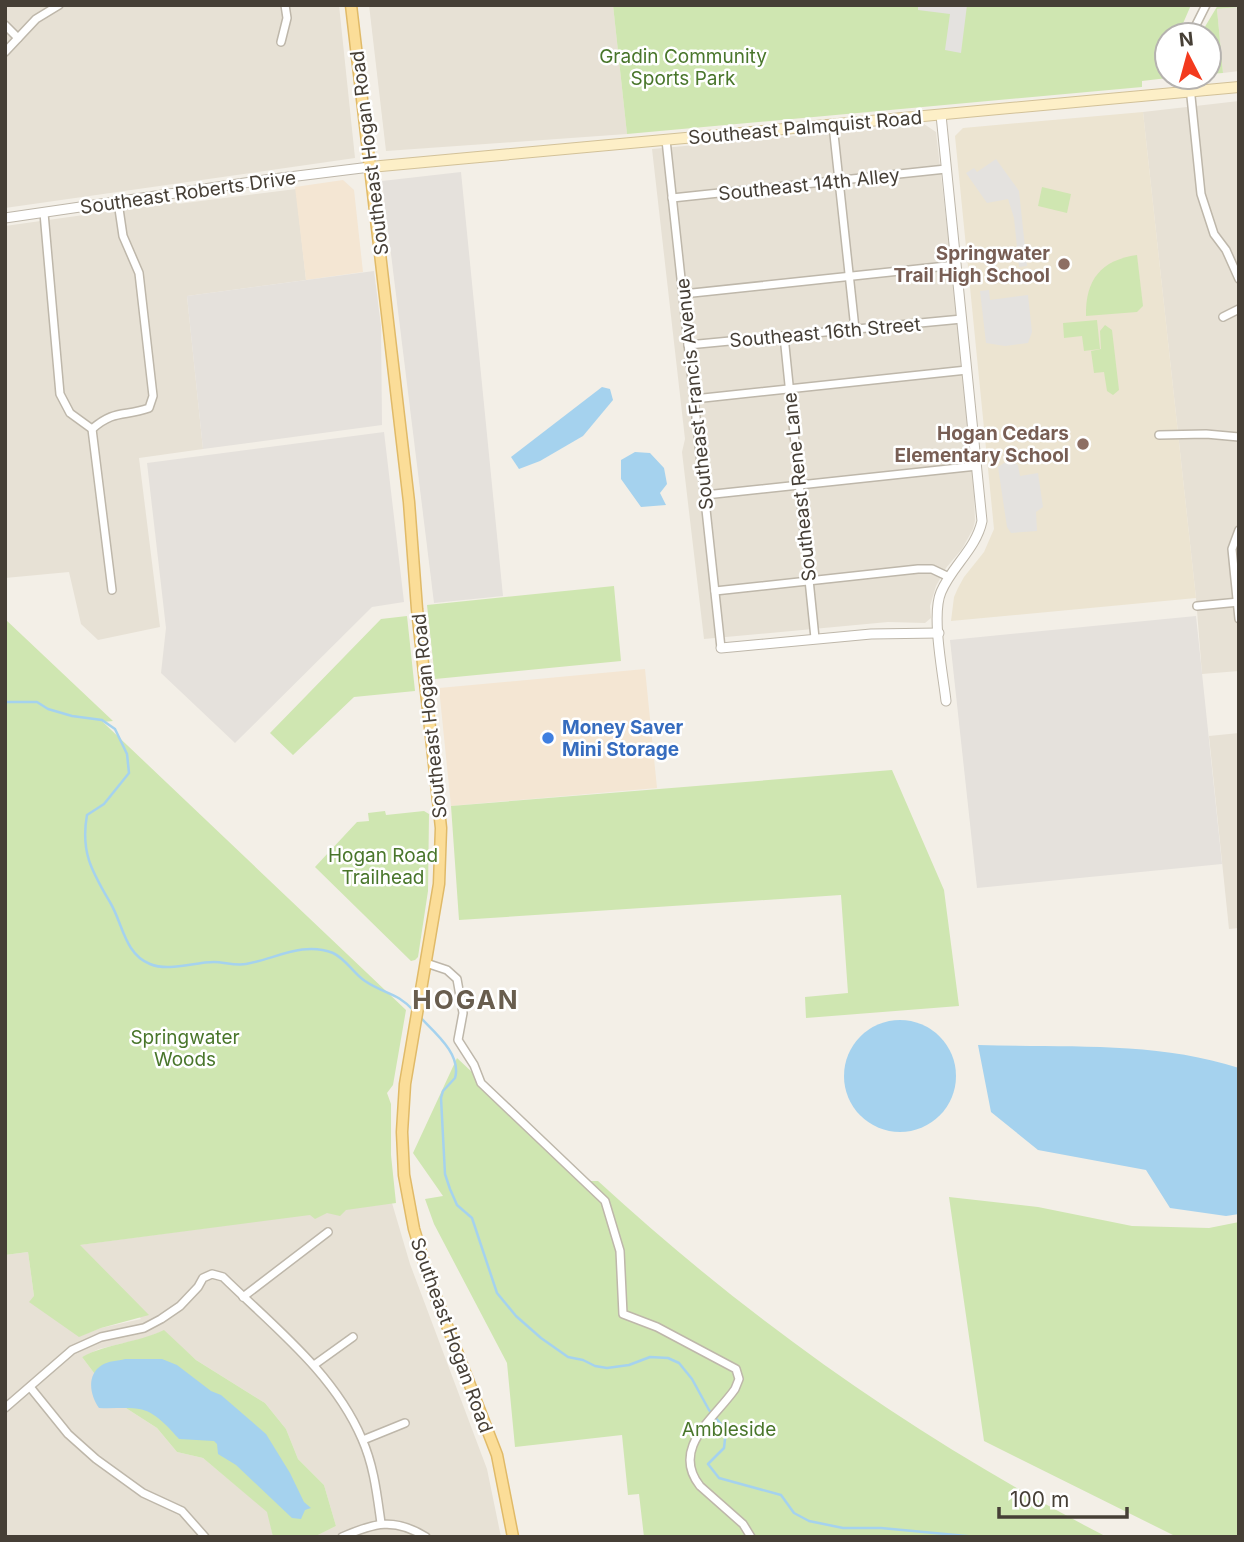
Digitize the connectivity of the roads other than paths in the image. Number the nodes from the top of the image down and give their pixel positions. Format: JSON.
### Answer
{"nodes":[{"id":1,"x":59,"y":5,"type":"edge"},
{"id":2,"x":285,"y":5,"type":"edge"},
{"id":3,"x":351,"y":5,"type":"edge"},
{"id":4,"x":1206,"y":5,"type":"edge"},
{"id":5,"x":1198,"y":21,"type":"edge"},
{"id":6,"x":5,"y":25,"type":"edge"},
{"id":7,"x":18,"y":38,"type":"junction"},
{"id":8,"x":281,"y":42,"type":"dead end"},
{"id":9,"x":5,"y":52,"type":"edge"},
{"id":10,"x":1190,"y":91,"type":"joint"},
{"id":11,"x":941,"y":115,"type":"junction"},
{"id":12,"x":833,"y":125,"type":"junction"},
{"id":13,"x":666,"y":140,"type":"junction"},
{"id":14,"x":370,"y":167,"type":"junction"},
{"id":15,"x":946,"y":169,"type":"junction"},
{"id":16,"x":839,"y":180,"type":"junction"},
{"id":17,"x":672,"y":198,"type":"junction"},
{"id":18,"x":118,"y":202,"type":"junction"},
{"id":19,"x":44,"y":213,"type":"junction"},
{"id":20,"x":5,"y":218,"type":"edge"},
{"id":21,"x":957,"y":265,"type":"junction"},
{"id":22,"x":849,"y":276,"type":"junction"},
{"id":23,"x":1239,"y":279,"type":"edge"},
{"id":24,"x":682,"y":294,"type":"junction"},
{"id":25,"x":1239,"y":309,"type":"edge"},
{"id":26,"x":1223,"y":317,"type":"dead end"},
{"id":27,"x":962,"y":319,"type":"junction"},
{"id":28,"x":855,"y":329,"type":"junction"},
{"id":29,"x":784,"y":336,"type":"junction"},
{"id":30,"x":688,"y":345,"type":"junction"},
{"id":31,"x":967,"y":370,"type":"junction"},
{"id":32,"x":789,"y":389,"type":"junction"},
{"id":33,"x":694,"y":399,"type":"junction"},
{"id":34,"x":92,"y":429,"type":"junction"},
{"id":35,"x":1159,"y":435,"type":"dead end"},
{"id":36,"x":1239,"y":437,"type":"edge"},
{"id":37,"x":977,"y":466,"type":"junction"},
{"id":38,"x":799,"y":485,"type":"junction"},
{"id":39,"x":705,"y":495,"type":"junction"},
{"id":40,"x":1239,"y":530,"type":"edge"},
{"id":41,"x":949,"y":577,"type":"junction"},
{"id":42,"x":809,"y":580,"type":"junction"},
{"id":43,"x":112,"y":590,"type":"dead end"},
{"id":44,"x":715,"y":591,"type":"junction"},
{"id":45,"x":1238,"y":602,"type":"edge"},
{"id":46,"x":1197,"y":606,"type":"dead end"},
{"id":47,"x":1239,"y":619,"type":"edge"},
{"id":48,"x":939,"y":633,"type":"junction"},
{"id":49,"x":815,"y":638,"type":"junction"},
{"id":50,"x":721,"y":648,"type":"joint"},
{"id":51,"x":946,"y":701,"type":"dead end"},
{"id":52,"x":426,"y":963,"type":"junction"},
{"id":53,"x":328,"y":1232,"type":"dead end"},
{"id":54,"x":243,"y":1297,"type":"junction"},
{"id":55,"x":352,"y":1337,"type":"dead end"},
{"id":56,"x":314,"y":1365,"type":"junction"},
{"id":57,"x":30,"y":1387,"type":"junction"},
{"id":58,"x":5,"y":1408,"type":"edge"},
{"id":59,"x":405,"y":1423,"type":"dead end"},
{"id":60,"x":363,"y":1440,"type":"junction"},
{"id":61,"x":381,"y":1523,"type":"junction"},
{"id":62,"x":205,"y":1537,"type":"edge"},
{"id":63,"x":342,"y":1537,"type":"edge"},
{"id":64,"x":426,"y":1537,"type":"edge"},
{"id":65,"x":513,"y":1537,"type":"edge"},
{"id":66,"x":751,"y":1537,"type":"edge"}],
"edges":[{"from":1,"to":7,"type":"street"},
{"from":2,"to":8,"type":"street"},
{"from":3,"to":14,"type":"main road","name":"Southeast Hogan Road"},
{"from":4,"to":5,"type":"street"},
{"from":6,"to":7,"type":"street"},
{"from":7,"to":9,"type":"street"},
{"from":10,"to":11,"type":"main road","name":"Southeast Palmquist Road"},
{"from":10,"to":23,"type":"street"},
{"from":11,"to":12,"type":"main road","name":"Southeast Palmquist Road"},
{"from":11,"to":15,"type":"street"},
{"from":12,"to":13,"type":"main road","name":"Southeast Palmquist Road"},
{"from":12,"to":16,"type":"street"},
{"from":13,"to":14,"type":"main road","name":"Southeast Palmquist Road"},
{"from":13,"to":17,"type":"street","name":"Southeast Francis Avenue"},
{"from":14,"to":18,"type":"street","name":"Southeast Roberts Drive"},
{"from":14,"to":52,"type":"main road","name":"Southeast Hogan Road"},
{"from":15,"to":16,"type":"street","name":"Southeast 14th Alley"},
{"from":15,"to":21,"type":"street"},
{"from":16,"to":17,"type":"street","name":"Southeast 14th Alley"},
{"from":16,"to":22,"type":"street"},
{"from":17,"to":24,"type":"street","name":"Southeast Francis Avenue"},
{"from":18,"to":19,"type":"street","name":"Southeast Roberts Drive"},
{"from":18,"to":34,"type":"street"},
{"from":19,"to":20,"type":"street","name":"Southeast Roberts Drive"},
{"from":19,"to":34,"type":"street"},
{"from":21,"to":22,"type":"street"},
{"from":21,"to":27,"type":"street"},
{"from":22,"to":24,"type":"street"},
{"from":22,"to":28,"type":"street"},
{"from":24,"to":30,"type":"street","name":"Southeast Francis Avenue"},
{"from":25,"to":26,"type":"street"},
{"from":27,"to":28,"type":"street","name":"Southeast 16th Street"},
{"from":27,"to":31,"type":"street"},
{"from":28,"to":29,"type":"street","name":"Southeast 16th Street"},
{"from":29,"to":30,"type":"street","name":"Southeast 16th Street"},
{"from":29,"to":32,"type":"street","name":"Southeast Rene Lane"},
{"from":30,"to":33,"type":"street","name":"Southeast Francis Avenue"},
{"from":31,"to":32,"type":"street"},
{"from":31,"to":37,"type":"street"},
{"from":32,"to":33,"type":"street"},
{"from":32,"to":38,"type":"street","name":"Southeast Rene Lane"},
{"from":33,"to":39,"type":"street","name":"Southeast Francis Avenue"},
{"from":34,"to":43,"type":"street"},
{"from":35,"to":36,"type":"street"},
{"from":37,"to":38,"type":"street"},
{"from":37,"to":41,"type":"street"},
{"from":38,"to":39,"type":"street"},
{"from":38,"to":42,"type":"street","name":"Southeast Rene Lane"},
{"from":39,"to":44,"type":"street","name":"Southeast Francis Avenue"},
{"from":40,"to":45,"type":"street"},
{"from":41,"to":42,"type":"street"},
{"from":41,"to":48,"type":"street"},
{"from":42,"to":44,"type":"street"},
{"from":42,"to":49,"type":"street","name":"Southeast Rene Lane"},
{"from":44,"to":50,"type":"street","name":"Southeast Francis Avenue"},
{"from":45,"to":46,"type":"street"},
{"from":45,"to":47,"type":"street"},
{"from":48,"to":49,"type":"street"},
{"from":48,"to":51,"type":"street"},
{"from":49,"to":50,"type":"street"},
{"from":52,"to":65,"type":"main road","name":"Southeast Hogan Road"},
{"from":52,"to":66,"type":"street"},
{"from":53,"to":54,"type":"street"},
{"from":54,"to":56,"type":"street"},
{"from":54,"to":57,"type":"street"},
{"from":55,"to":56,"type":"street"},
{"from":56,"to":60,"type":"street"},
{"from":57,"to":58,"type":"street"},
{"from":57,"to":62,"type":"street"},
{"from":59,"to":60,"type":"street"},
{"from":60,"to":61,"type":"street"},
{"from":61,"to":63,"type":"street"},
{"from":61,"to":64,"type":"street"}]}
